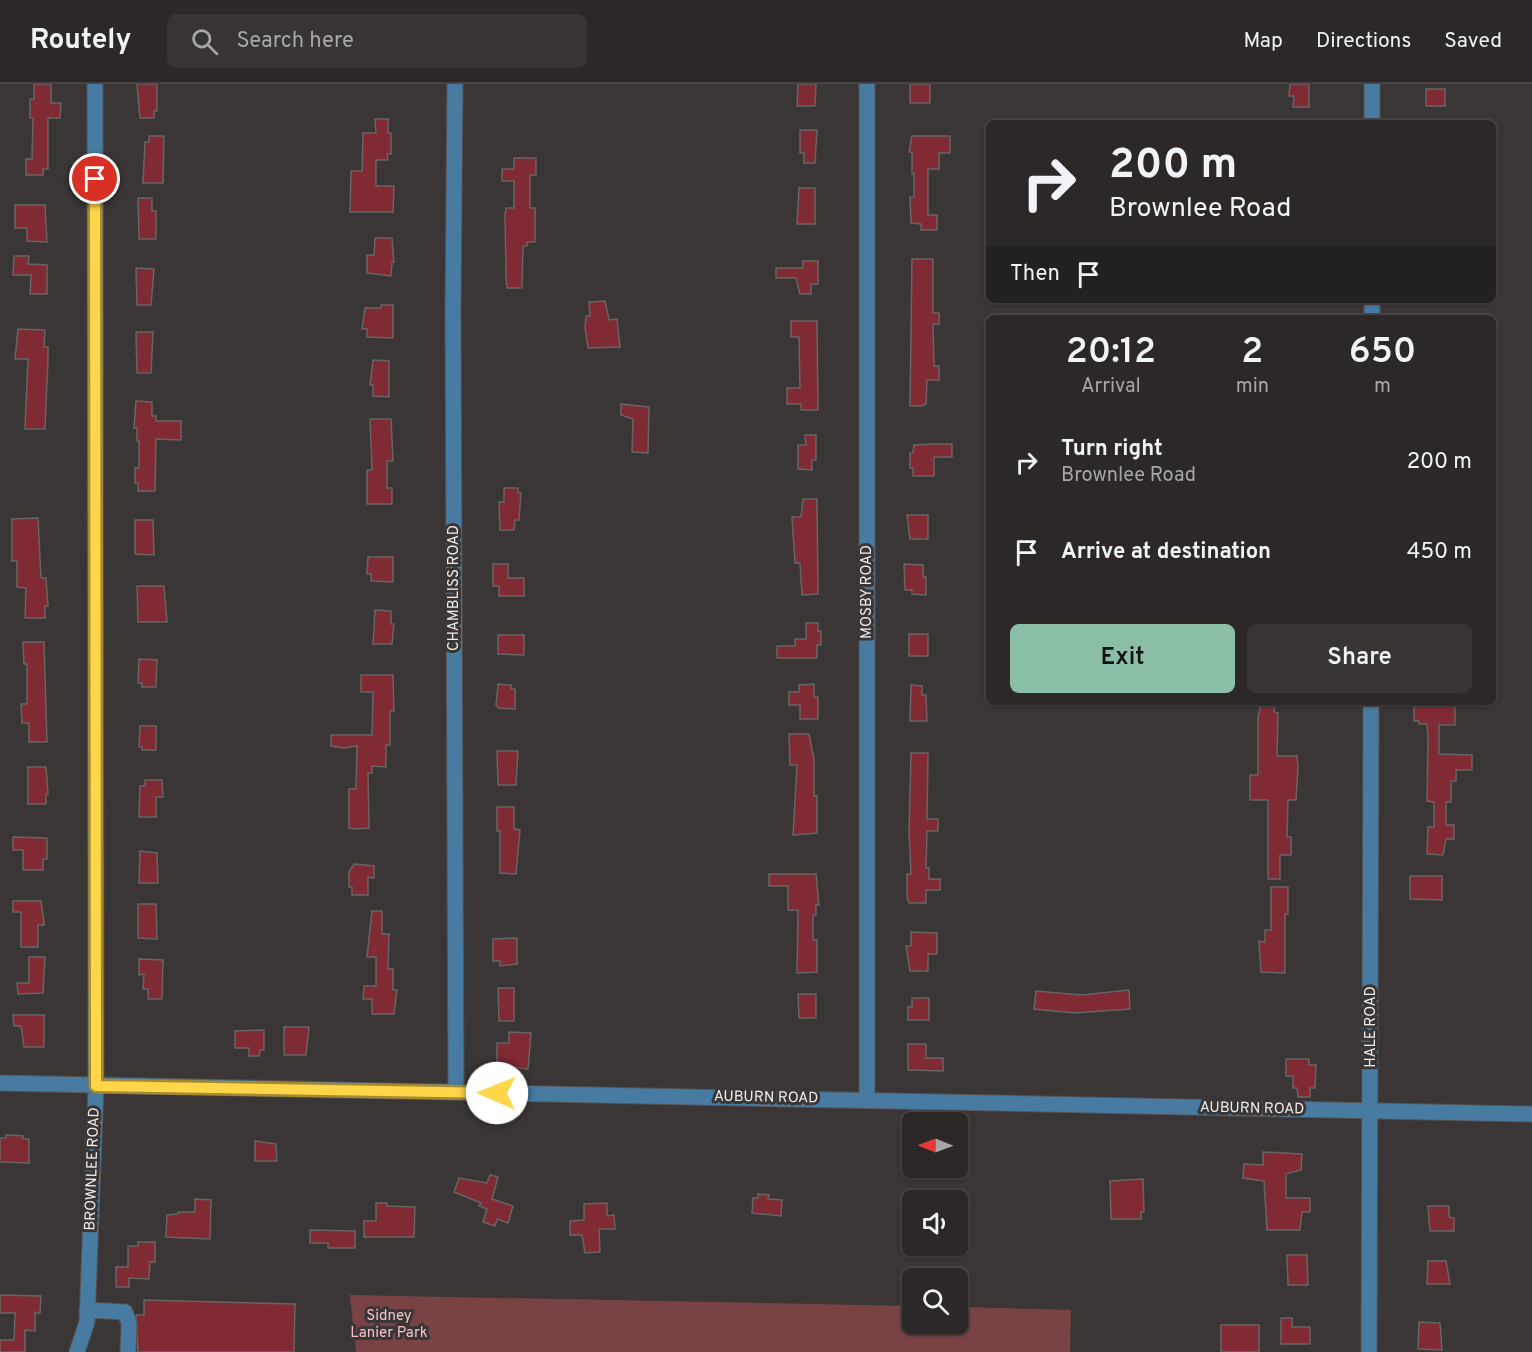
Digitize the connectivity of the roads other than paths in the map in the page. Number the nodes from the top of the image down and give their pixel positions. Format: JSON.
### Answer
{"nodes":[{"id":1,"x":94,"y":84,"type":"edge"},
{"id":2,"x":455,"y":84,"type":"edge"},
{"id":3,"x":867,"y":84,"type":"edge"},
{"id":4,"x":1372,"y":84,"type":"edge"},
{"id":5,"x":1372,"y":120,"type":"edge"},
{"id":6,"x":1371,"y":705,"type":"edge"},
{"id":7,"x":0,"y":1083,"type":"edge"},
{"id":8,"x":96,"y":1086,"type":"junction"},
{"id":9,"x":456,"y":1092,"type":"junction"},
{"id":10,"x":867,"y":1099,"type":"junction"},
{"id":11,"x":1371,"y":1111,"type":"junction"},
{"id":12,"x":1532,"y":1114,"type":"edge"},
{"id":13,"x":87,"y":1310,"type":"junction"},
{"id":14,"x":77,"y":1352,"type":"edge"},
{"id":15,"x":128,"y":1352,"type":"edge"},
{"id":16,"x":1369,"y":1352,"type":"edge"}],
"edges":[{"from":1,"to":8,"type":"street","name":"BROWNLEE ROAD"},
{"from":2,"to":9,"type":"street","name":"CHAMBLISS ROAD"},
{"from":3,"to":10,"type":"street","name":"MOSBY ROAD"},
{"from":4,"to":5,"type":"street"},
{"from":6,"to":11,"type":"street","name":"HALE ROAD"},
{"from":7,"to":8,"type":"street","name":"AUBURN ROAD"},
{"from":8,"to":9,"type":"street","name":"AUBURN ROAD"},
{"from":8,"to":13,"type":"street","name":"BROWNLEE ROAD"},
{"from":9,"to":10,"type":"street","name":"AUBURN ROAD"},
{"from":10,"to":11,"type":"street","name":"AUBURN ROAD"},
{"from":11,"to":12,"type":"street","name":"AUBURN ROAD"},
{"from":11,"to":16,"type":"street","name":"HALE ROAD"},
{"from":13,"to":14,"type":"street","name":"BROWNLEE ROAD"},
{"from":13,"to":15,"type":"street"}]}
